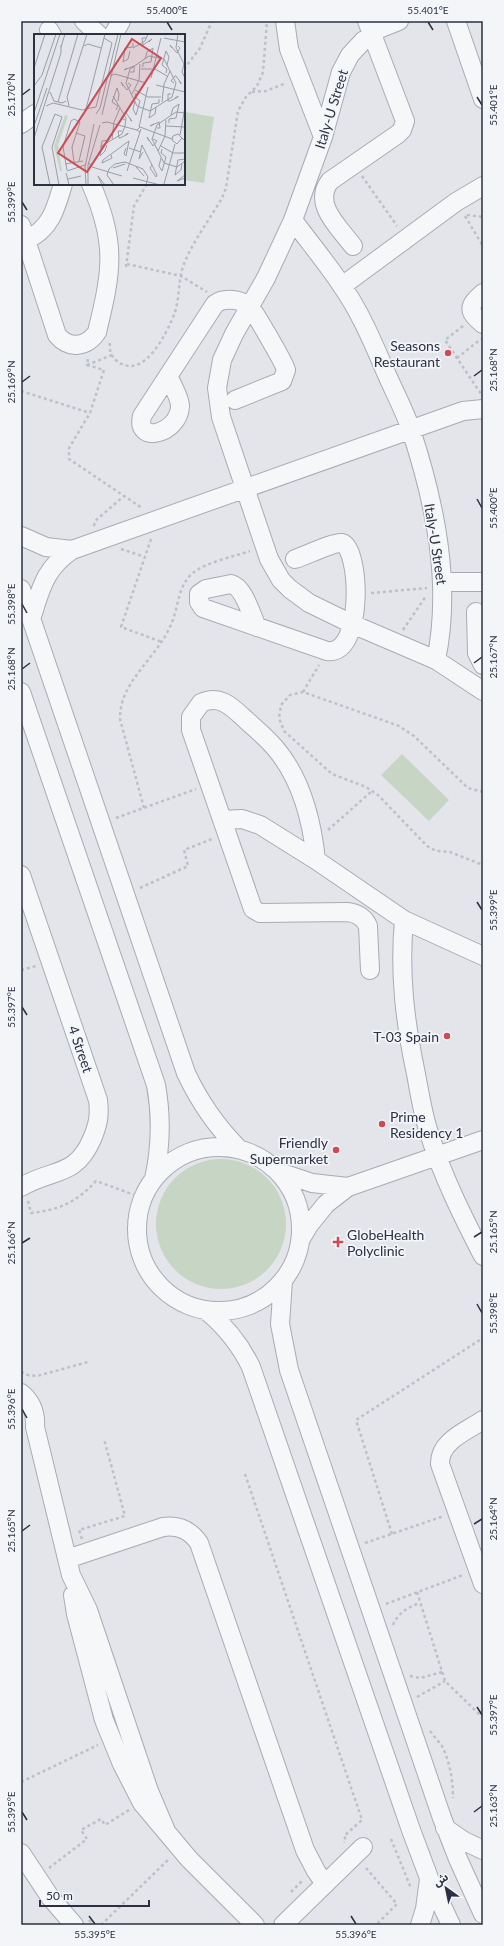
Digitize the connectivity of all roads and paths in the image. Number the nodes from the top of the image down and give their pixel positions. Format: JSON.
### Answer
{"nodes":[{"id":1,"x":84,"y":21,"type":"edge"},
{"id":2,"x":121,"y":21,"type":"edge"},
{"id":3,"x":212,"y":21,"type":"edge"},
{"id":4,"x":267,"y":21,"type":"edge"},
{"id":5,"x":285,"y":21,"type":"edge"},
{"id":6,"x":399,"y":21,"type":"edge"},
{"id":7,"x":456,"y":21,"type":"edge"},
{"id":8,"x":369,"y":28,"type":"edge"},
{"id":9,"x":98,"y":34,"type":"edge"},
{"id":10,"x":114,"y":34,"type":"edge"},
{"id":11,"x":185,"y":68,"type":"edge"},
{"id":12,"x":300,"y":77,"type":"junction"},
{"id":13,"x":252,"y":92,"type":"junction"},
{"id":14,"x":483,"y":99,"type":"edge"},
{"id":15,"x":34,"y":115,"type":"edge"},
{"id":16,"x":21,"y":124,"type":"edge"},
{"id":17,"x":322,"y":138,"type":"junction"},
{"id":18,"x":354,"y":164,"type":"junction"},
{"id":19,"x":63,"y":185,"type":"edge"},
{"id":20,"x":91,"y":185,"type":"edge"},
{"id":21,"x":146,"y":185,"type":"edge"},
{"id":22,"x":483,"y":186,"type":"edge"},
{"id":23,"x":460,"y":209,"type":"junction"},
{"id":24,"x":483,"y":217,"type":"edge"},
{"id":25,"x":293,"y":220,"type":"junction"},
{"id":26,"x":24,"y":232,"type":"edge"},
{"id":27,"x":405,"y":239,"type":"junction"},
{"id":28,"x":353,"y":246,"type":"dead end"},
{"id":29,"x":483,"y":246,"type":"edge"},
{"id":30,"x":127,"y":264,"type":"junction"},
{"id":31,"x":125,"y":272,"type":"dead end"},
{"id":32,"x":181,"y":276,"type":"junction"},
{"id":33,"x":342,"y":286,"type":"junction"},
{"id":34,"x":483,"y":293,"type":"edge"},
{"id":35,"x":222,"y":300,"type":"junction"},
{"id":36,"x":250,"y":307,"type":"junction"},
{"id":37,"x":478,"y":320,"type":"edge"},
{"id":38,"x":111,"y":337,"type":"dead end"},
{"id":39,"x":483,"y":338,"type":"edge"},
{"id":40,"x":93,"y":339,"type":"junction"},
{"id":41,"x":112,"y":355,"type":"junction"},
{"id":42,"x":457,"y":358,"type":"junction"},
{"id":43,"x":87,"y":365,"type":"junction"},
{"id":44,"x":169,"y":377,"type":"dead end"},
{"id":45,"x":21,"y":392,"type":"edge"},
{"id":46,"x":235,"y":400,"type":"dead end"},
{"id":47,"x":483,"y":400,"type":"edge"},
{"id":48,"x":90,"y":413,"type":"junction"},
{"id":49,"x":411,"y":429,"type":"junction"},
{"id":50,"x":245,"y":488,"type":"junction"},
{"id":51,"x":124,"y":496,"type":"junction"},
{"id":52,"x":147,"y":505,"type":"dead end"},
{"id":53,"x":140,"y":507,"type":"junction"},
{"id":54,"x":158,"y":519,"type":"junction"},
{"id":55,"x":93,"y":531,"type":"dead end"},
{"id":56,"x":21,"y":536,"type":"edge"},
{"id":57,"x":118,"y":548,"type":"dead end"},
{"id":58,"x":72,"y":550,"type":"junction"},
{"id":59,"x":252,"y":550,"type":"dead end"},
{"id":60,"x":145,"y":557,"type":"junction"},
{"id":61,"x":295,"y":559,"type":"dead end"},
{"id":62,"x":442,"y":582,"type":"junction"},
{"id":63,"x":483,"y":582,"type":"edge"},
{"id":64,"x":21,"y":589,"type":"edge"},
{"id":65,"x":355,"y":594,"type":"junction"},
{"id":66,"x":476,"y":612,"type":"dead end"},
{"id":67,"x":31,"y":619,"type":"junction"},
{"id":68,"x":352,"y":624,"type":"junction"},
{"id":69,"x":257,"y":626,"type":"dead end"},
{"id":70,"x":395,"y":641,"type":"junction"},
{"id":71,"x":162,"y":642,"type":"junction"},
{"id":72,"x":327,"y":651,"type":"junction"},
{"id":73,"x":436,"y":660,"type":"junction"},
{"id":74,"x":483,"y":665,"type":"edge"},
{"id":75,"x":483,"y":691,"type":"edge"},
{"id":76,"x":21,"y":692,"type":"edge"},
{"id":77,"x":303,"y":692,"type":"junction"},
{"id":78,"x":209,"y":784,"type":"junction"},
{"id":79,"x":372,"y":791,"type":"junction"},
{"id":80,"x":483,"y":792,"type":"edge"},
{"id":81,"x":144,"y":808,"type":"junction"},
{"id":82,"x":113,"y":811,"type":"dead end"},
{"id":83,"x":116,"y":818,"type":"junction"},
{"id":84,"x":118,"y":825,"type":"dead end"},
{"id":85,"x":224,"y":827,"type":"junction"},
{"id":86,"x":315,"y":851,"type":"junction"},
{"id":87,"x":483,"y":865,"type":"edge"},
{"id":88,"x":21,"y":875,"type":"edge"},
{"id":89,"x":137,"y":881,"type":"dead end"},
{"id":90,"x":139,"y":888,"type":"junction"},
{"id":91,"x":142,"y":895,"type":"dead end"},
{"id":92,"x":404,"y":920,"type":"junction"},
{"id":93,"x":483,"y":956,"type":"edge"},
{"id":94,"x":370,"y":970,"type":"dead end"},
{"id":95,"x":483,"y":1140,"type":"edge"},
{"id":96,"x":239,"y":1149,"type":"junction"},
{"id":97,"x":437,"y":1155,"type":"junction"},
{"id":98,"x":279,"y":1171,"type":"junction"},
{"id":99,"x":154,"y":1179,"type":"junction"},
{"id":100,"x":22,"y":1186,"type":"edge"},
{"id":101,"x":348,"y":1187,"type":"junction"},
{"id":102,"x":143,"y":1198,"type":"junction"},
{"id":103,"x":302,"y":1238,"type":"junction"},
{"id":104,"x":483,"y":1256,"type":"edge"},
{"id":105,"x":283,"y":1281,"type":"junction"},
{"id":106,"x":206,"y":1311,"type":"junction"},
{"id":107,"x":483,"y":1338,"type":"edge"},
{"id":108,"x":88,"y":1362,"type":"dead end"},
{"id":109,"x":21,"y":1372,"type":"edge"},
{"id":110,"x":21,"y":1393,"type":"edge"},
{"id":111,"x":21,"y":1407,"type":"edge"},
{"id":112,"x":483,"y":1420,"type":"edge"},
{"id":113,"x":35,"y":1427,"type":"junction"},
{"id":114,"x":104,"y":1439,"type":"dead end"},
{"id":115,"x":245,"y":1474,"type":"dead end"},
{"id":116,"x":458,"y":1512,"type":"junction"},
{"id":117,"x":392,"y":1534,"type":"junction"},
{"id":118,"x":477,"y":1545,"type":"edge"},
{"id":119,"x":349,"y":1548,"type":"junction"},
{"id":120,"x":86,"y":1553,"type":"junction"},
{"id":121,"x":69,"y":1567,"type":"junction"},
{"id":122,"x":480,"y":1577,"type":"edge"},
{"id":123,"x":417,"y":1592,"type":"junction"},
{"id":124,"x":420,"y":1603,"type":"junction"},
{"id":125,"x":370,"y":1610,"type":"junction"},
{"id":126,"x":392,"y":1629,"type":"dead end"},
{"id":127,"x":442,"y":1672,"type":"junction"},
{"id":128,"x":407,"y":1675,"type":"dead end"},
{"id":129,"x":445,"y":1681,"type":"junction"},
{"id":130,"x":402,"y":1704,"type":"junction"},
{"id":131,"x":483,"y":1718,"type":"edge"},
{"id":132,"x":102,"y":1743,"type":"dead end"},
{"id":133,"x":21,"y":1782,"type":"edge"},
{"id":134,"x":132,"y":1808,"type":"dead end"},
{"id":135,"x":446,"y":1828,"type":"junction"},
{"id":136,"x":391,"y":1839,"type":"dead end"},
{"id":137,"x":180,"y":1848,"type":"junction"},
{"id":138,"x":352,"y":1850,"type":"junction"},
{"id":139,"x":483,"y":1850,"type":"edge"},
{"id":140,"x":21,"y":1853,"type":"edge"},
{"id":141,"x":320,"y":1877,"type":"junction"},
{"id":142,"x":36,"y":1878,"type":"junction"},
{"id":143,"x":429,"y":1878,"type":"junction"},
{"id":144,"x":411,"y":1890,"type":"dead end"},
{"id":145,"x":287,"y":1897,"type":"dead end"},
{"id":146,"x":483,"y":1914,"type":"edge"},
{"id":147,"x":74,"y":1925,"type":"edge"},
{"id":148,"x":101,"y":1925,"type":"edge"},
{"id":149,"x":255,"y":1925,"type":"edge"},
{"id":150,"x":282,"y":1925,"type":"edge"},
{"id":151,"x":376,"y":1925,"type":"edge"},
{"id":152,"x":420,"y":1925,"type":"edge"},
{"id":153,"x":451,"y":1925,"type":"edge"}],
"edges":[{"from":1,"to":9,"type":"street"},
{"from":2,"to":10,"type":"street"},
{"from":3,"to":11,"type":"path"},
{"from":4,"to":13,"type":"path"},
{"from":5,"to":12,"type":"street"},
{"from":6,"to":8,"type":"street","name":"Italy-U Street"},
{"from":7,"to":14,"type":"street"},
{"from":8,"to":17,"type":"street","name":"Italy-U Street"},
{"from":8,"to":18,"type":"street"},
{"from":12,"to":13,"type":"path"},
{"from":12,"to":17,"type":"street"},
{"from":13,"to":32,"type":"path"},
{"from":15,"to":16,"type":"street"},
{"from":17,"to":25,"type":"street","name":"Italy-U Street"},
{"from":18,"to":27,"type":"path"},
{"from":18,"to":28,"type":"street"},
{"from":19,"to":26,"type":"street"},
{"from":20,"to":40,"type":"street"},
{"from":21,"to":30,"type":"path"},
{"from":22,"to":23,"type":"street"},
{"from":23,"to":24,"type":"path"},
{"from":23,"to":27,"type":"street"},
{"from":23,"to":29,"type":"path"},
{"from":25,"to":33,"type":"street","name":"Italy-U Street"},
{"from":25,"to":36,"type":"street","name":"Italy-U Street"},
{"from":26,"to":40,"type":"street"},
{"from":27,"to":33,"type":"street"},
{"from":30,"to":31,"type":"path"},
{"from":30,"to":32,"type":"path"},
{"from":32,"to":35,"type":"path"},
{"from":32,"to":41,"type":"path"},
{"from":33,"to":49,"type":"street","name":"Italy-U Street"},
{"from":34,"to":37,"type":"street"},
{"from":35,"to":36,"type":"street"},
{"from":35,"to":44,"type":"street"},
{"from":36,"to":46,"type":"street"},
{"from":36,"to":50,"type":"street","name":"Italy-U Street"},
{"from":37,"to":42,"type":"path"},
{"from":38,"to":41,"type":"path"},
{"from":39,"to":42,"type":"path"},
{"from":40,"to":43,"type":"path"},
{"from":41,"to":43,"type":"path"},
{"from":42,"to":47,"type":"path"},
{"from":43,"to":48,"type":"path"},
{"from":45,"to":48,"type":"path"},
{"from":47,"to":49,"type":"street"},
{"from":48,"to":51,"type":"path"},
{"from":49,"to":50,"type":"street"},
{"from":49,"to":62,"type":"street","name":"Italy-U Street"},
{"from":50,"to":54,"type":"street"},
{"from":50,"to":68,"type":"street","name":"Italy-U Street"},
{"from":51,"to":53,"type":"path"},
{"from":51,"to":55,"type":"path"},
{"from":52,"to":53,"type":"path"},
{"from":53,"to":54,"type":"path"},
{"from":54,"to":58,"type":"street"},
{"from":54,"to":60,"type":"path"},
{"from":56,"to":58,"type":"street"},
{"from":57,"to":60,"type":"path"},
{"from":58,"to":67,"type":"street"},
{"from":59,"to":71,"type":"path"},
{"from":60,"to":71,"type":"path"},
{"from":61,"to":65,"type":"street"},
{"from":62,"to":63,"type":"street"},
{"from":62,"to":73,"type":"street","name":"Italy-U Street"},
{"from":64,"to":67,"type":"street"},
{"from":65,"to":68,"type":"street"},
{"from":65,"to":70,"type":"path"},
{"from":66,"to":74,"type":"street"},
{"from":67,"to":96,"type":"street"},
{"from":68,"to":70,"type":"street","name":"Italy-U Street"},
{"from":68,"to":72,"type":"street"},
{"from":69,"to":72,"type":"street"},
{"from":70,"to":73,"type":"street","name":"Italy-U Street"},
{"from":71,"to":81,"type":"path"},
{"from":72,"to":77,"type":"path"},
{"from":73,"to":75,"type":"street","name":"Italy-U Street"},
{"from":76,"to":99,"type":"street"},
{"from":77,"to":79,"type":"path"},
{"from":77,"to":80,"type":"path"},
{"from":78,"to":81,"type":"path"},
{"from":78,"to":85,"type":"street"},
{"from":78,"to":86,"type":"street"},
{"from":79,"to":86,"type":"path"},
{"from":79,"to":87,"type":"path"},
{"from":81,"to":83,"type":"path"},
{"from":82,"to":83,"type":"path"},
{"from":83,"to":84,"type":"path"},
{"from":85,"to":86,"type":"street"},
{"from":85,"to":90,"type":"path"},
{"from":85,"to":94,"type":"street"},
{"from":86,"to":92,"type":"street"},
{"from":88,"to":100,"type":"street","name":"4 Street"},
{"from":89,"to":90,"type":"path"},
{"from":90,"to":91,"type":"path"},
{"from":92,"to":93,"type":"street"},
{"from":92,"to":97,"type":"street"},
{"from":95,"to":97,"type":"street"},
{"from":96,"to":98,"type":"street"},
{"from":96,"to":99,"type":"street"},
{"from":97,"to":101,"type":"street"},
{"from":97,"to":104,"type":"street"},
{"from":98,"to":101,"type":"street"},
{"from":98,"to":103,"type":"street"},
{"from":99,"to":102,"type":"street"},
{"from":100,"to":102,"type":"path"},
{"from":101,"to":103,"type":"street"},
{"from":102,"to":106,"type":"street"},
{"from":103,"to":105,"type":"street"},
{"from":105,"to":106,"type":"street"},
{"from":105,"to":119,"type":"street"},
{"from":106,"to":143,"type":"street"},
{"from":107,"to":117,"type":"path"},
{"from":108,"to":109,"type":"path"},
{"from":110,"to":113,"type":"street"},
{"from":111,"to":113,"type":"street"},
{"from":112,"to":116,"type":"street"},
{"from":113,"to":121,"type":"street"},
{"from":114,"to":120,"type":"path"},
{"from":115,"to":138,"type":"path"},
{"from":116,"to":117,"type":"path"},
{"from":116,"to":118,"type":"street"},
{"from":117,"to":119,"type":"path"},
{"from":118,"to":122,"type":"street"},
{"from":119,"to":125,"type":"street"},
{"from":120,"to":121,"type":"street"},
{"from":120,"to":141,"type":"street"},
{"from":121,"to":137,"type":"street"},
{"from":122,"to":123,"type":"path"},
{"from":123,"to":124,"type":"path"},
{"from":123,"to":125,"type":"path"},
{"from":124,"to":126,"type":"path"},
{"from":124,"to":127,"type":"path"},
{"from":125,"to":130,"type":"street"},
{"from":127,"to":128,"type":"path"},
{"from":127,"to":129,"type":"path"},
{"from":129,"to":130,"type":"path"},
{"from":129,"to":131,"type":"path"},
{"from":130,"to":135,"type":"street"},
{"from":132,"to":133,"type":"path"},
{"from":134,"to":142,"type":"path"},
{"from":135,"to":139,"type":"street"},
{"from":135,"to":146,"type":"street"},
{"from":136,"to":144,"type":"path"},
{"from":137,"to":148,"type":"path"},
{"from":137,"to":149,"type":"street"},
{"from":138,"to":141,"type":"street"},
{"from":138,"to":151,"type":"path"},
{"from":140,"to":142,"type":"street"},
{"from":141,"to":145,"type":"path"},
{"from":141,"to":150,"type":"street"},
{"from":142,"to":147,"type":"street"},
{"from":143,"to":152,"type":"street"},
{"from":143,"to":153,"type":"street"}]}
